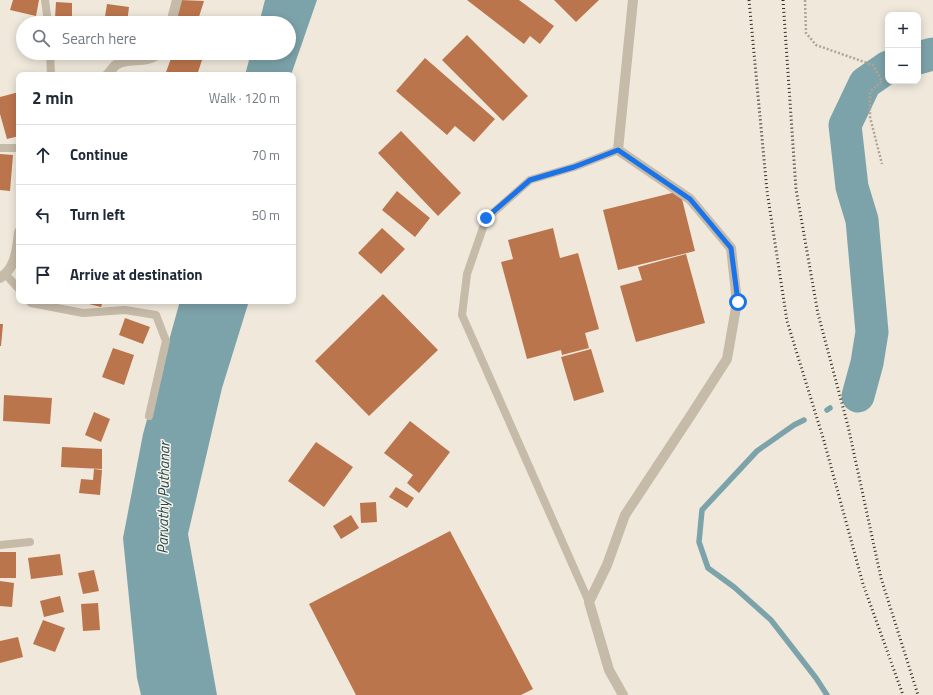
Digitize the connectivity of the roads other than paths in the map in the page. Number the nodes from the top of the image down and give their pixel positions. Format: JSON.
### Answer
{"nodes":[{"id":1,"x":45,"y":0,"type":"edge"},
{"id":2,"x":177,"y":0,"type":"edge"},
{"id":3,"x":633,"y":0,"type":"edge"},
{"id":4,"x":47,"y":16,"type":"edge"},
{"id":5,"x":174,"y":16,"type":"edge"},
{"id":6,"x":50,"y":60,"type":"edge"},
{"id":7,"x":148,"y":60,"type":"edge"},
{"id":8,"x":51,"y":72,"type":"edge"},
{"id":9,"x":110,"y":72,"type":"edge"},
{"id":10,"x":0,"y":148,"type":"edge"},
{"id":11,"x":16,"y":148,"type":"edge"},
{"id":12,"x":618,"y":150,"type":"junction"},
{"id":13,"x":16,"y":256,"type":"edge"},
{"id":14,"x":3,"y":276,"type":"edge"},
{"id":15,"x":16,"y":287,"type":"edge"},
{"id":16,"x":36,"y":304,"type":"edge"},
{"id":17,"x":149,"y":416,"type":"dead end"},
{"id":18,"x":30,"y":542,"type":"dead end"},
{"id":19,"x":0,"y":544,"type":"edge"},
{"id":20,"x":589,"y":602,"type":"junction"},
{"id":21,"x":623,"y":695,"type":"edge"}],
"edges":[{"from":1,"to":4,"type":"lane"},
{"from":2,"to":5,"type":"street"},
{"from":3,"to":12,"type":"street"},
{"from":6,"to":8,"type":"lane"},
{"from":7,"to":9,"type":"street"},
{"from":10,"to":11,"type":"lane"},
{"from":12,"to":20,"type":"street"},
{"from":12,"to":20,"type":"lane"},
{"from":13,"to":14,"type":"street"},
{"from":14,"to":15,"type":"lane"},
{"from":16,"to":17,"type":"lane"},
{"from":18,"to":19,"type":"lane"},
{"from":20,"to":21,"type":"street"}]}
